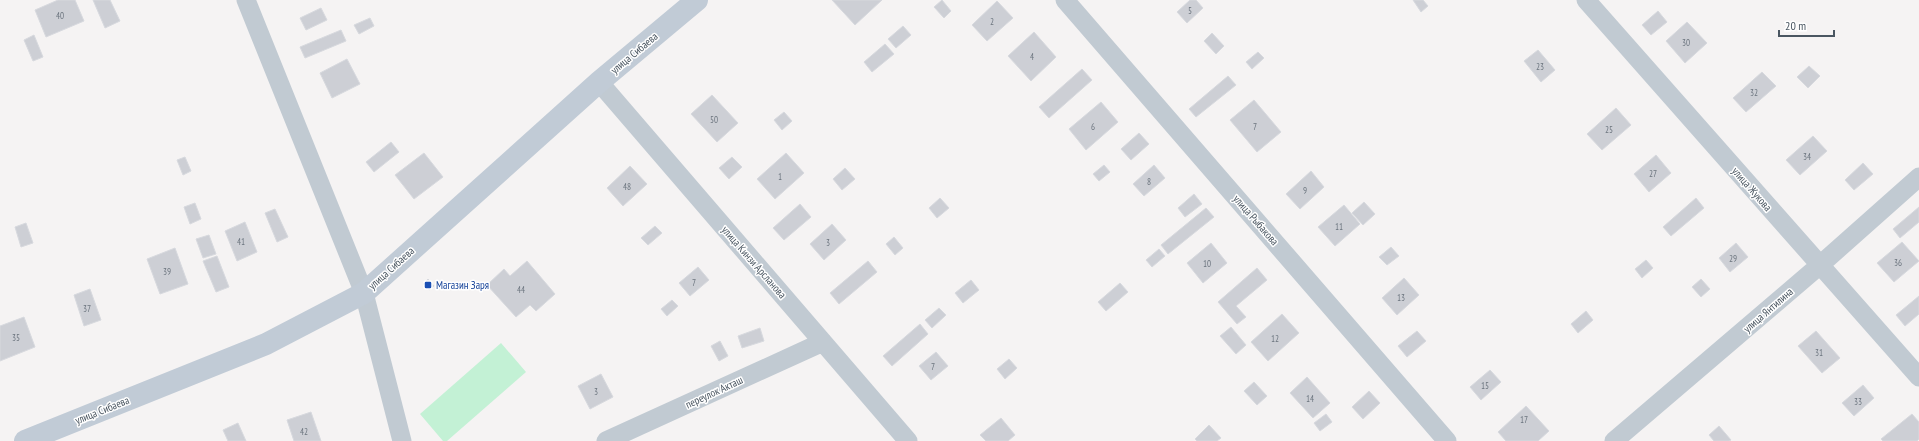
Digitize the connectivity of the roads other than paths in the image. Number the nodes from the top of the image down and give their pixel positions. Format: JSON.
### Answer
{"nodes":[{"id":1,"x":246,"y":0,"type":"edge"},
{"id":2,"x":697,"y":0,"type":"edge"},
{"id":3,"x":1065,"y":0,"type":"edge"},
{"id":4,"x":1586,"y":0,"type":"edge"},
{"id":5,"x":599,"y":82,"type":"junction"},
{"id":6,"x":1919,"y":177,"type":"edge"},
{"id":7,"x":1820,"y":265,"type":"junction"},
{"id":8,"x":364,"y":293,"type":"junction"},
{"id":9,"x":823,"y":342,"type":"junction"},
{"id":10,"x":1919,"y":377,"type":"edge"},
{"id":11,"x":25,"y":441,"type":"edge"},
{"id":12,"x":402,"y":441,"type":"edge"},
{"id":13,"x":606,"y":441,"type":"edge"},
{"id":14,"x":908,"y":441,"type":"edge"},
{"id":15,"x":1446,"y":441,"type":"edge"},
{"id":16,"x":1614,"y":441,"type":"edge"}],
"edges":[{"from":1,"to":8,"type":"street"},
{"from":2,"to":5,"type":"main road","name":"улица Сибаева"},
{"from":3,"to":15,"type":"street","name":"улица Рыбакова"},
{"from":4,"to":7,"type":"street","name":"улица Жукова"},
{"from":5,"to":8,"type":"main road","name":"улица Сибаева"},
{"from":5,"to":9,"type":"street","name":"улица Кинзи Арсланова"},
{"from":6,"to":7,"type":"street","name":"улица Янтилина"},
{"from":7,"to":10,"type":"street","name":"улица Жукова"},
{"from":7,"to":16,"type":"street","name":"улица Янтилина"},
{"from":8,"to":11,"type":"main road","name":"улица Сибаева"},
{"from":8,"to":12,"type":"street"},
{"from":9,"to":13,"type":"street","name":"переулок Акташ"},
{"from":9,"to":14,"type":"street","name":"улица Кинзи Арсланова"}]}
